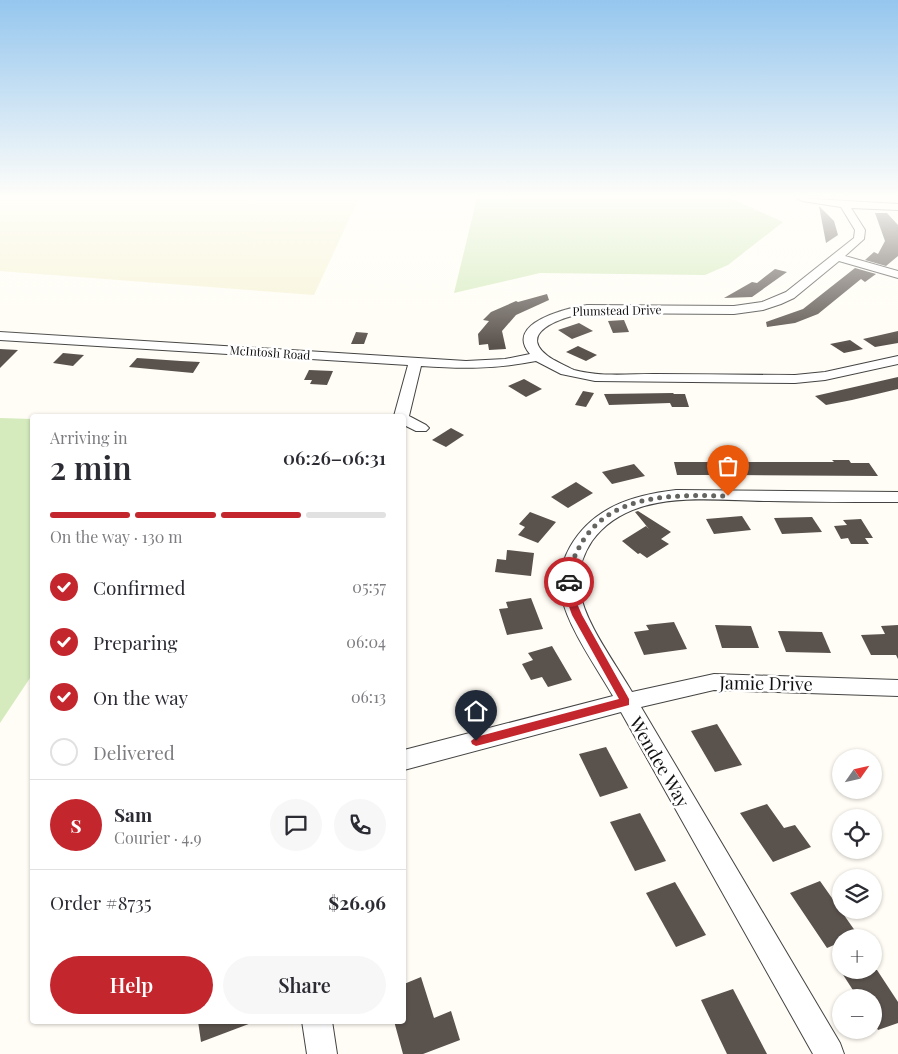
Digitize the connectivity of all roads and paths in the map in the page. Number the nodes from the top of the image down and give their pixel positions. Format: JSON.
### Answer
{"nodes":[{"id":1,"x":850,"y":247,"type":"edge"},
{"id":2,"x":838,"y":257,"type":"junction"},
{"id":3,"x":898,"y":275,"type":"edge"},
{"id":4,"x":0,"y":336,"type":"edge"},
{"id":5,"x":539,"y":356,"type":"junction"},
{"id":6,"x":898,"y":360,"type":"edge"},
{"id":7,"x":416,"y":361,"type":"junction"},
{"id":8,"x":401,"y":414,"type":"edge"},
{"id":9,"x":406,"y":420,"type":"edge"},
{"id":10,"x":421,"y":428,"type":"dead end"},
{"id":11,"x":898,"y":497,"type":"edge"},
{"id":12,"x":898,"y":688,"type":"edge"},
{"id":13,"x":626,"y":702,"type":"junction"},
{"id":14,"x":406,"y":759,"type":"edge"},
{"id":15,"x":317,"y":1024,"type":"edge"},
{"id":16,"x":322,"y":1054,"type":"edge"},
{"id":17,"x":829,"y":1054,"type":"edge"}],
"edges":[{"from":1,"to":2,"type":"street","name":"Plumstead Drive"},
{"from":2,"to":3,"type":"street"},
{"from":2,"to":5,"type":"street","name":"Plumstead Drive"},
{"from":4,"to":7,"type":"street","name":"McIntosh Road"},
{"from":5,"to":6,"type":"street"},
{"from":5,"to":7,"type":"street","name":"McIntosh Road"},
{"from":7,"to":8,"type":"street"},
{"from":9,"to":10,"type":"street"},
{"from":11,"to":13,"type":"street","name":"Wendee Way"},
{"from":12,"to":13,"type":"street","name":"Jamie Drive"},
{"from":13,"to":14,"type":"street","name":"Jamie Drive"},
{"from":13,"to":17,"type":"street","name":"Wendee Way"},
{"from":15,"to":16,"type":"street"}]}
